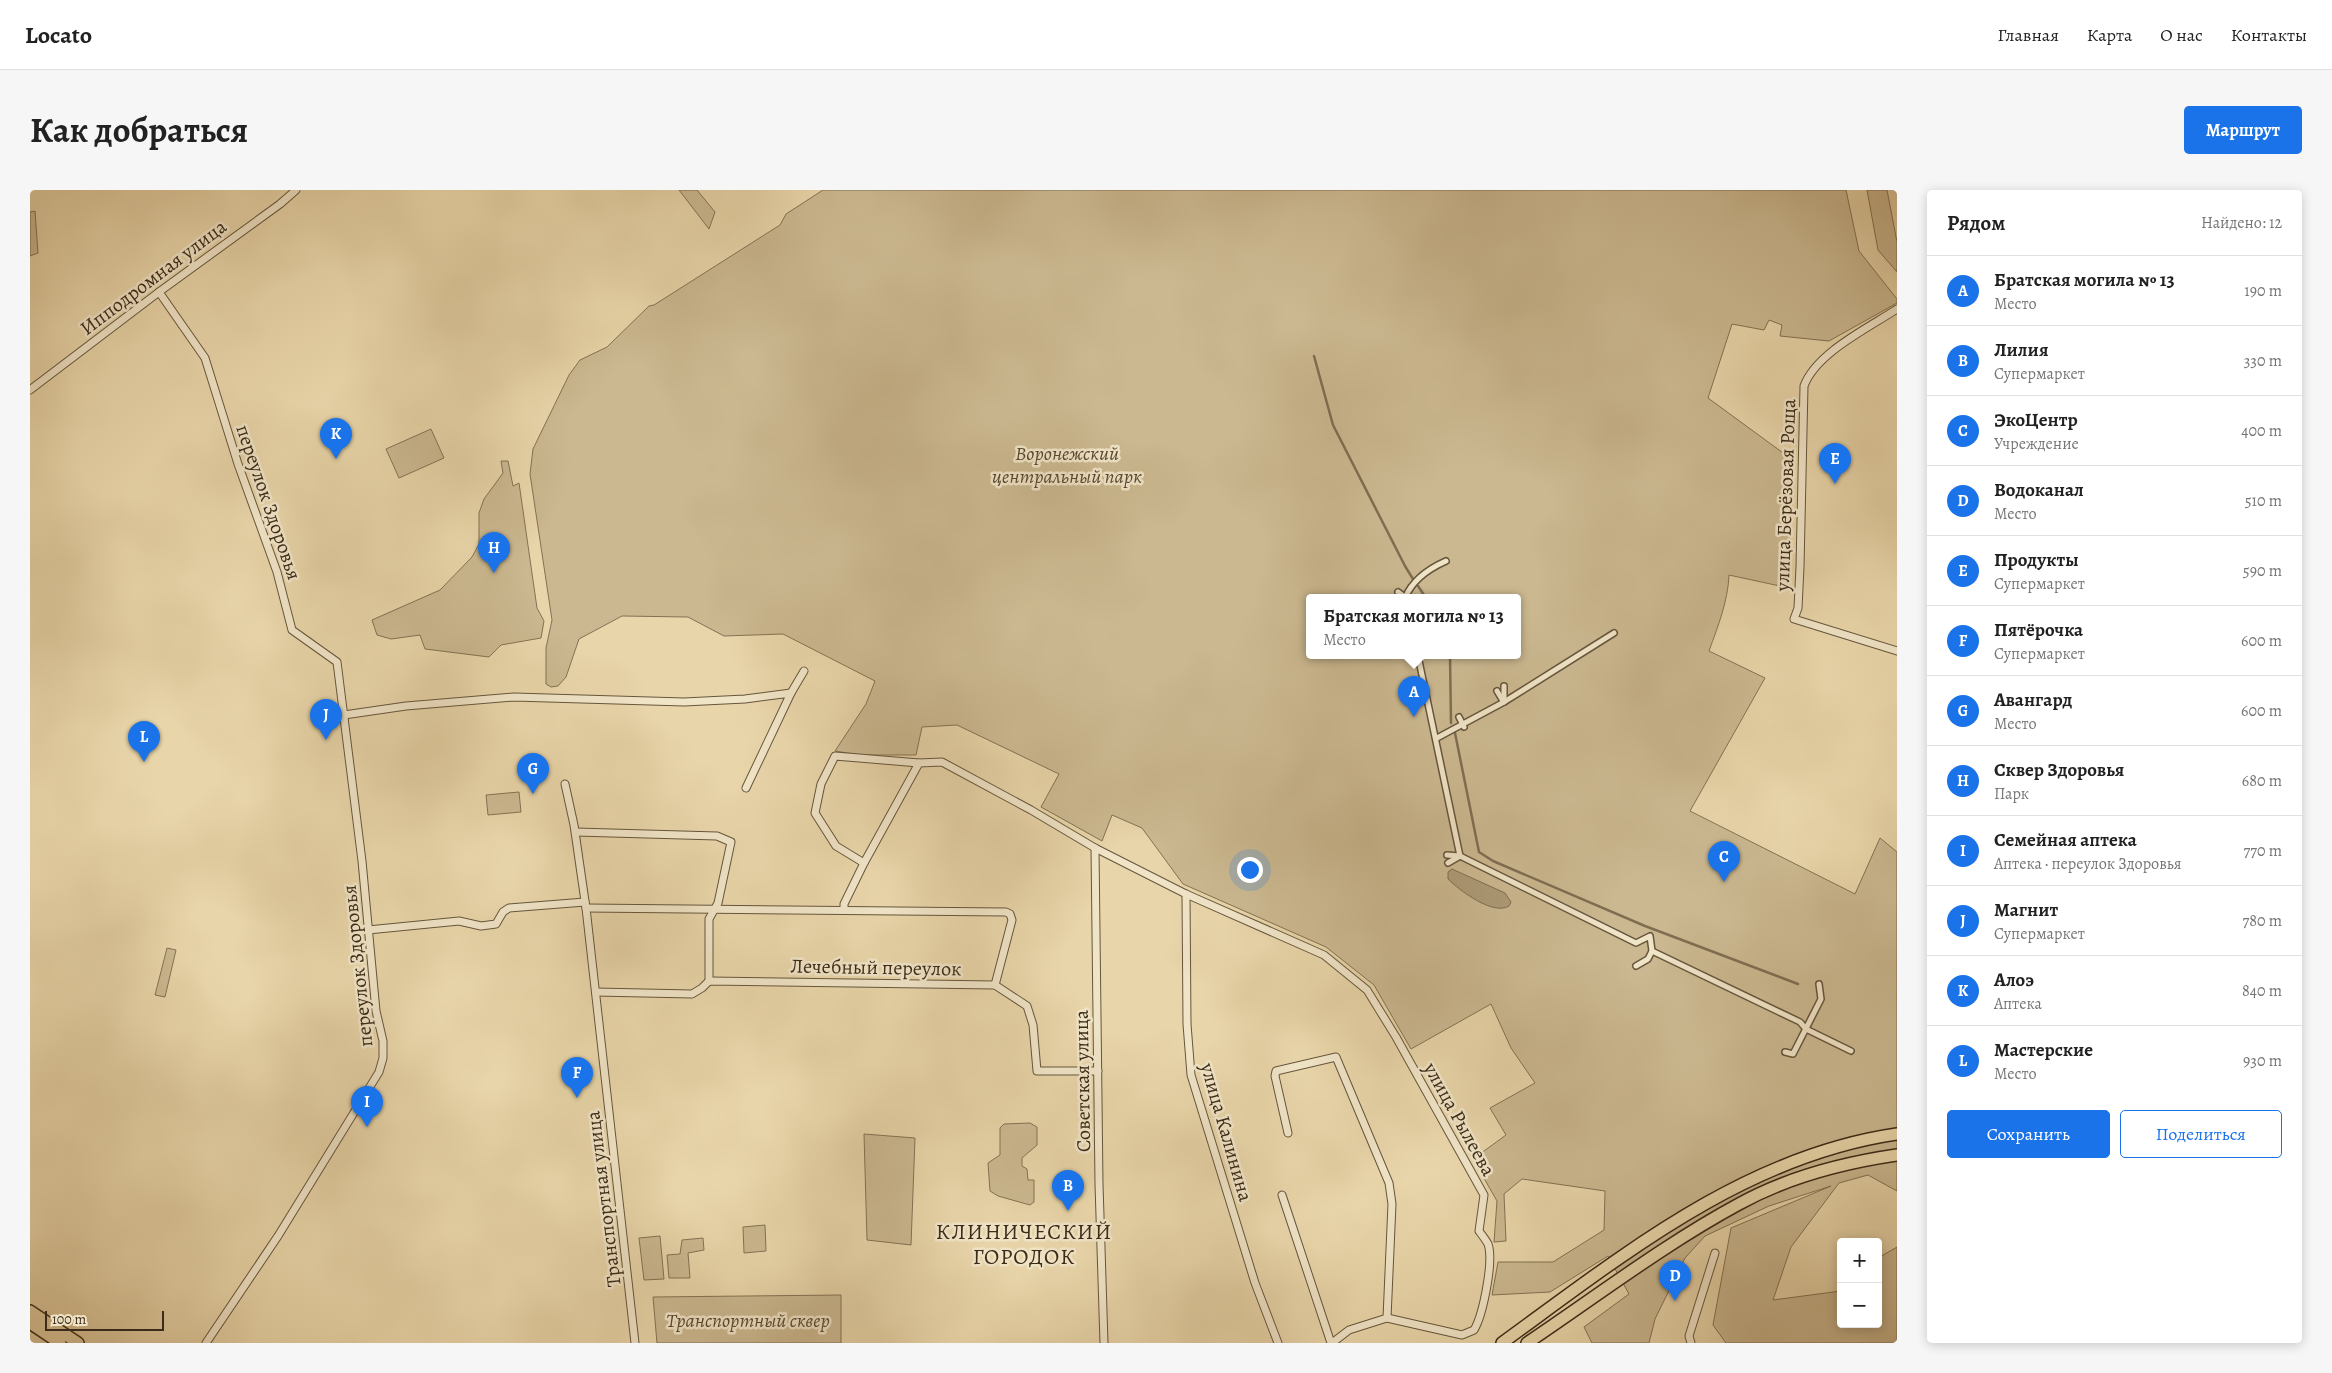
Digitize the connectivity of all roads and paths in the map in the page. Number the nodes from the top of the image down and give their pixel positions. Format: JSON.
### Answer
{"nodes":[{"id":1,"x":296,"y":190,"type":"edge"},
{"id":2,"x":158,"y":292,"type":"junction"},
{"id":3,"x":1897,"y":309,"type":"edge"},
{"id":4,"x":30,"y":390,"type":"edge"},
{"id":5,"x":1446,"y":561,"type":"dead end"},
{"id":6,"x":1407,"y":594,"type":"edge"},
{"id":7,"x":1614,"y":633,"type":"dead end"},
{"id":8,"x":1897,"y":651,"type":"edge"},
{"id":9,"x":1419,"y":659,"type":"edge"},
{"id":10,"x":1421,"y":666,"type":"junction"},
{"id":11,"x":1429,"y":666,"type":"dead end"},
{"id":12,"x":804,"y":672,"type":"dead end"},
{"id":13,"x":1504,"y":686,"type":"dead end"},
{"id":14,"x":1497,"y":691,"type":"dead end"},
{"id":15,"x":791,"y":693,"type":"junction"},
{"id":16,"x":1505,"y":703,"type":"junction"},
{"id":17,"x":344,"y":714,"type":"junction"},
{"id":18,"x":1436,"y":738,"type":"junction"},
{"id":19,"x":919,"y":763,"type":"junction"},
{"id":20,"x":565,"y":784,"type":"dead end"},
{"id":21,"x":746,"y":788,"type":"dead end"},
{"id":22,"x":576,"y":832,"type":"junction"},
{"id":23,"x":1096,"y":848,"type":"junction"},
{"id":24,"x":1446,"y":854,"type":"dead end"},
{"id":25,"x":1460,"y":856,"type":"junction"},
{"id":26,"x":864,"y":863,"type":"junction"},
{"id":27,"x":1448,"y":863,"type":"dead end"},
{"id":28,"x":1186,"y":894,"type":"junction"},
{"id":29,"x":586,"y":905,"type":"junction"},
{"id":30,"x":714,"y":909,"type":"junction"},
{"id":31,"x":844,"y":910,"type":"junction"},
{"id":32,"x":368,"y":930,"type":"junction"},
{"id":33,"x":1652,"y":951,"type":"junction"},
{"id":34,"x":1636,"y":966,"type":"dead end"},
{"id":35,"x":709,"y":981,"type":"junction"},
{"id":36,"x":1818,"y":984,"type":"dead end"},
{"id":37,"x":995,"y":985,"type":"junction"},
{"id":38,"x":596,"y":992,"type":"junction"},
{"id":39,"x":1806,"y":1029,"type":"junction"},
{"id":40,"x":1851,"y":1051,"type":"dead end"},
{"id":41,"x":1785,"y":1052,"type":"dead end"},
{"id":42,"x":1098,"y":1071,"type":"junction"},
{"id":43,"x":1288,"y":1133,"type":"dead end"},
{"id":44,"x":1897,"y":1134,"type":"edge"},
{"id":45,"x":1897,"y":1154,"type":"edge"},
{"id":46,"x":1282,"y":1195,"type":"dead end"},
{"id":47,"x":1716,"y":1253,"type":"dead end"},
{"id":48,"x":30,"y":1311,"type":"edge"},
{"id":49,"x":1387,"y":1318,"type":"junction"},
{"id":50,"x":30,"y":1323,"type":"edge"},
{"id":51,"x":60,"y":1343,"type":"edge"},
{"id":52,"x":78,"y":1343,"type":"edge"},
{"id":53,"x":206,"y":1343,"type":"edge"},
{"id":54,"x":635,"y":1343,"type":"edge"},
{"id":55,"x":1104,"y":1343,"type":"edge"},
{"id":56,"x":1278,"y":1343,"type":"edge"},
{"id":57,"x":1331,"y":1343,"type":"edge"},
{"id":58,"x":1502,"y":1343,"type":"edge"},
{"id":59,"x":1527,"y":1343,"type":"edge"},
{"id":60,"x":1690,"y":1343,"type":"edge"}],
"edges":[{"from":1,"to":2,"type":"street","name":"Ипподромная улица"},
{"from":2,"to":4,"type":"street","name":"Ипподромная улица"},
{"from":2,"to":17,"type":"street","name":"переулок Здоровья"},
{"from":3,"to":8,"type":"street","name":"улица Берёзовая Роща"},
{"from":5,"to":6,"type":"street"},
{"from":7,"to":16,"type":"street"},
{"from":9,"to":10,"type":"street"},
{"from":10,"to":11,"type":"street"},
{"from":10,"to":18,"type":"street"},
{"from":12,"to":15,"type":"street"},
{"from":13,"to":16,"type":"street"},
{"from":14,"to":16,"type":"street"},
{"from":15,"to":17,"type":"street"},
{"from":15,"to":21,"type":"street"},
{"from":16,"to":18,"type":"street"},
{"from":17,"to":32,"type":"street","name":"переулок Здоровья"},
{"from":18,"to":25,"type":"street"},
{"from":19,"to":23,"type":"street","name":"улица Рылеева"},
{"from":19,"to":26,"type":"street"},
{"from":19,"to":26,"type":"street","name":"улица Рылеева"},
{"from":20,"to":22,"type":"street","name":"Транспортная улица"},
{"from":22,"to":29,"type":"street","name":"Транспортная улица"},
{"from":22,"to":30,"type":"street"},
{"from":23,"to":28,"type":"street","name":"улица Рылеева"},
{"from":23,"to":42,"type":"street","name":"Советская улица"},
{"from":24,"to":25,"type":"street"},
{"from":25,"to":27,"type":"street"},
{"from":25,"to":33,"type":"street"},
{"from":26,"to":31,"type":"street"},
{"from":28,"to":49,"type":"street","name":"улица Рылеева"},
{"from":28,"to":56,"type":"street","name":"улица Калинина"},
{"from":29,"to":30,"type":"street"},
{"from":29,"to":32,"type":"street"},
{"from":29,"to":38,"type":"street","name":"Транспортная улица"},
{"from":30,"to":31,"type":"street"},
{"from":30,"to":35,"type":"street"},
{"from":31,"to":37,"type":"street"},
{"from":32,"to":53,"type":"street","name":"переулок Здоровья"},
{"from":33,"to":34,"type":"street"},
{"from":33,"to":39,"type":"street"},
{"from":35,"to":37,"type":"street","name":"Лечебный переулок"},
{"from":35,"to":38,"type":"street"},
{"from":36,"to":39,"type":"street"},
{"from":37,"to":42,"type":"street"},
{"from":38,"to":54,"type":"street","name":"Транспортная улица"},
{"from":39,"to":40,"type":"street"},
{"from":39,"to":41,"type":"street"},
{"from":42,"to":55,"type":"street","name":"Советская улица"},
{"from":43,"to":49,"type":"street"},
{"from":44,"to":58,"type":"main road"},
{"from":45,"to":59,"type":"main road"},
{"from":46,"to":57,"type":"street"},
{"from":47,"to":60,"type":"street"},
{"from":48,"to":52,"type":"main road"},
{"from":49,"to":57,"type":"street"},
{"from":50,"to":51,"type":"main road"}]}
